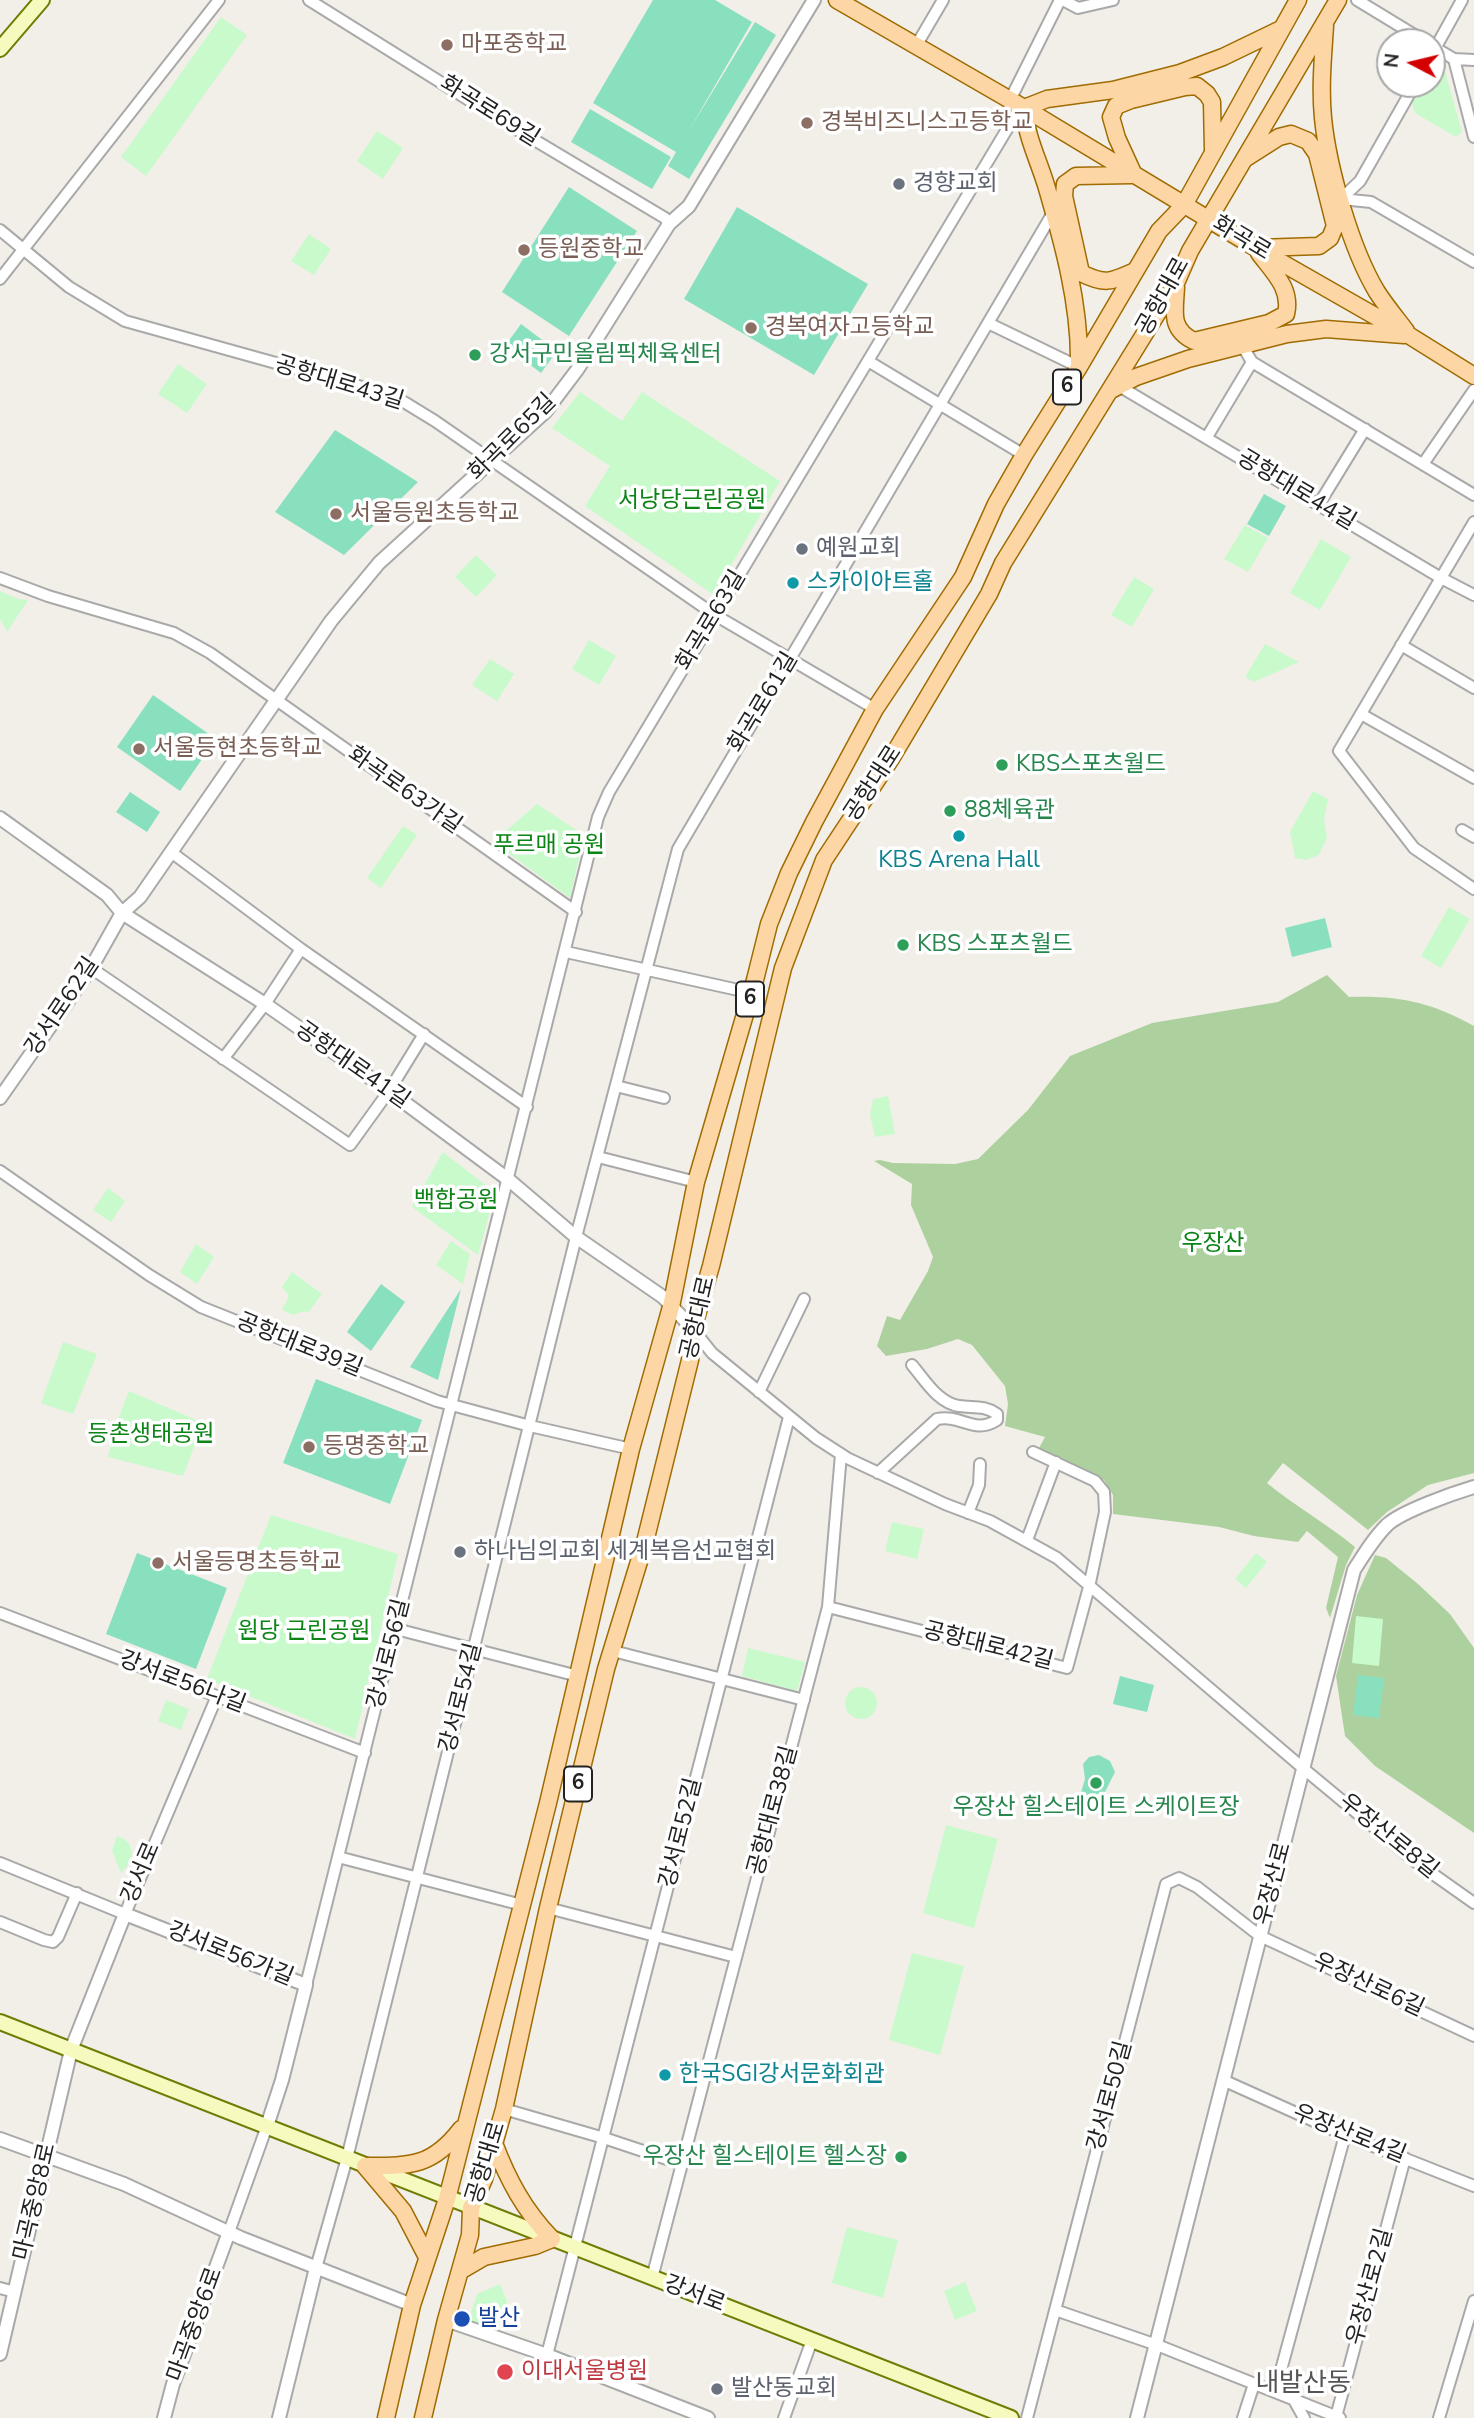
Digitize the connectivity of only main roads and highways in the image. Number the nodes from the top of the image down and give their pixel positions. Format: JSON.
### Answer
{"nodes":[{"id":1,"x":42,"y":0,"type":"edge"},
{"id":2,"x":837,"y":0,"type":"edge"},
{"id":3,"x":1298,"y":0,"type":"edge"},
{"id":4,"x":1338,"y":0,"type":"edge"},
{"id":5,"x":1326,"y":20,"type":"junction"},
{"id":6,"x":1281,"y":29,"type":"junction"},
{"id":7,"x":0,"y":49,"type":"edge"},
{"id":8,"x":1018,"y":105,"type":"junction"},
{"id":9,"x":1213,"y":151,"type":"junction"},
{"id":10,"x":1244,"y":160,"type":"junction"},
{"id":11,"x":1134,"y":176,"type":"junction"},
{"id":12,"x":1184,"y":205,"type":"junction"},
{"id":13,"x":1208,"y":220,"type":"junction"},
{"id":14,"x":1256,"y":248,"type":"junction"},
{"id":15,"x":1135,"y":271,"type":"junction"},
{"id":16,"x":1177,"y":283,"type":"junction"},
{"id":17,"x":1410,"y":336,"type":"junction"},
{"id":18,"x":1079,"y":367,"type":"junction"},
{"id":19,"x":1474,"y":376,"type":"edge"},
{"id":20,"x":1115,"y":388,"type":"junction"},
{"id":21,"x":0,"y":2022,"type":"edge"},
{"id":22,"x":467,"y":2120,"type":"junction"},
{"id":23,"x":494,"y":2143,"type":"junction"},
{"id":24,"x":365,"y":2166,"type":"junction"},
{"id":25,"x":447,"y":2199,"type":"junction"},
{"id":26,"x":471,"y":2208,"type":"junction"},
{"id":27,"x":552,"y":2239,"type":"junction"},
{"id":28,"x":427,"y":2257,"type":"junction"},
{"id":29,"x":460,"y":2271,"type":"junction"},
{"id":30,"x":386,"y":2418,"type":"edge"},
{"id":31,"x":423,"y":2418,"type":"edge"},
{"id":32,"x":1011,"y":2418,"type":"edge"}],
"edges":[{"from":1,"to":7,"type":"main road"},
{"from":2,"to":8,"type":"main road","name":"화곡로"},
{"from":3,"to":6,"type":"main road","name":"공항대로","number":"6"},
{"from":4,"to":5,"type":"main road","name":"공항대로","number":"6"},
{"from":5,"to":10,"type":"main road","name":"공항대로","number":"6"},
{"from":5,"to":17,"type":"main road"},
{"from":6,"to":8,"type":"main road"},
{"from":6,"to":9,"type":"main road","name":"공항대로","number":"6"},
{"from":8,"to":11,"type":"main road","name":"화곡로"},
{"from":8,"to":18,"type":"main road"},
{"from":9,"to":11,"type":"main road"},
{"from":9,"to":12,"type":"main road","name":"공항대로","number":"6"},
{"from":10,"to":13,"type":"main road","name":"공항대로","number":"6"},
{"from":10,"to":14,"type":"main road"},
{"from":11,"to":12,"type":"main road","name":"화곡로"},
{"from":11,"to":15,"type":"main road"},
{"from":12,"to":13,"type":"main road","name":"화곡로"},
{"from":12,"to":15,"type":"main road","name":"공항대로","number":"6"},
{"from":13,"to":14,"type":"main road","name":"화곡로"},
{"from":13,"to":16,"type":"main road","name":"공항대로","number":"6"},
{"from":14,"to":16,"type":"main road"},
{"from":14,"to":17,"type":"main road","name":"화곡로"},
{"from":15,"to":18,"type":"main road","name":"공항대로","number":"6"},
{"from":16,"to":20,"type":"main road","name":"공항대로","number":"6"},
{"from":17,"to":19,"type":"main road","name":"화곡로"},
{"from":17,"to":20,"type":"main road"},
{"from":18,"to":22,"type":"main road","name":"공항대로","number":"6"},
{"from":20,"to":23,"type":"main road","name":"공항대로","number":"6"},
{"from":21,"to":24,"type":"main road","name":"강서로"},
{"from":22,"to":24,"type":"main road"},
{"from":22,"to":25,"type":"main road","name":"공항대로","number":"6"},
{"from":23,"to":26,"type":"main road","name":"공항대로","number":"6"},
{"from":23,"to":27,"type":"main road"},
{"from":24,"to":25,"type":"main road","name":"강서로"},
{"from":24,"to":28,"type":"main road"},
{"from":25,"to":26,"type":"main road","name":"강서로"},
{"from":25,"to":28,"type":"main road","name":"공항대로","number":"6"},
{"from":26,"to":27,"type":"main road","name":"강서로"},
{"from":26,"to":29,"type":"main road","name":"공항대로","number":"6"},
{"from":27,"to":29,"type":"main road"},
{"from":27,"to":32,"type":"main road","name":"강서로"},
{"from":28,"to":30,"type":"main road","name":"공항대로","number":"6"},
{"from":29,"to":31,"type":"main road","name":"공항대로","number":"6"}]}
